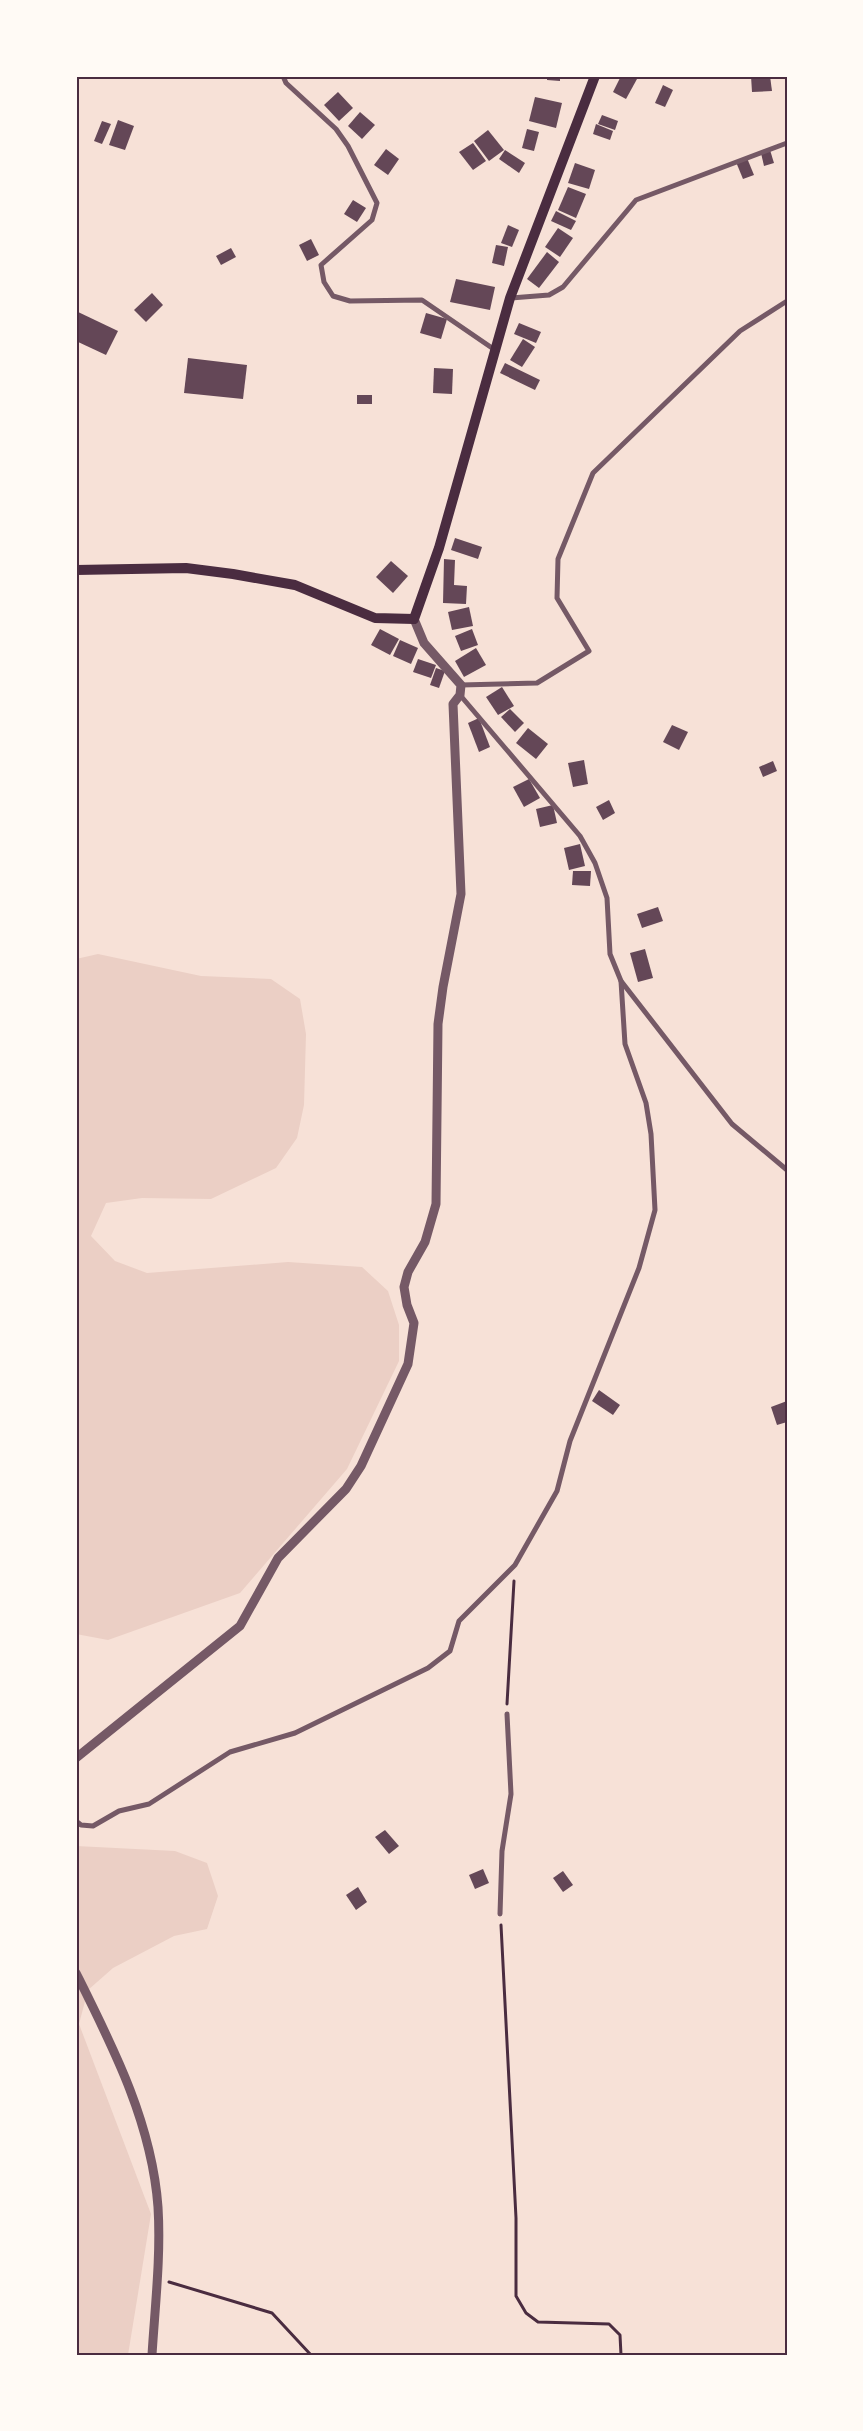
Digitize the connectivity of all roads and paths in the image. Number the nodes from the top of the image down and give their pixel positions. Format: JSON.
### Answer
{"nodes":[{"id":1,"x":283,"y":76,"type":"edge"},
{"id":2,"x":595,"y":76,"type":"edge"},
{"id":3,"x":787,"y":143,"type":"edge"},
{"id":4,"x":510,"y":298,"type":"junction"},
{"id":5,"x":787,"y":301,"type":"edge"},
{"id":6,"x":495,"y":350,"type":"junction"},
{"id":7,"x":76,"y":570,"type":"edge"},
{"id":8,"x":414,"y":619,"type":"junction"},
{"id":9,"x":461,"y":685,"type":"junction"},
{"id":10,"x":460,"y":695,"type":"junction"},
{"id":11,"x":621,"y":981,"type":"junction"},
{"id":12,"x":787,"y":1170,"type":"edge"},
{"id":13,"x":515,"y":1565,"type":"junction"},
{"id":14,"x":507,"y":1714,"type":"joint"},
{"id":15,"x":76,"y":1758,"type":"edge"},
{"id":16,"x":76,"y":1821,"type":"edge"},
{"id":17,"x":500,"y":1914,"type":"joint"},
{"id":18,"x":76,"y":1973,"type":"edge"},
{"id":19,"x":157,"y":2278,"type":"junction"},
{"id":20,"x":152,"y":2355,"type":"edge"},
{"id":21,"x":310,"y":2355,"type":"edge"},
{"id":22,"x":621,"y":2355,"type":"edge"}],
"edges":[{"from":1,"to":6,"type":"street"},
{"from":2,"to":4,"type":"main road"},
{"from":3,"to":4,"type":"street"},
{"from":4,"to":6,"type":"main road"},
{"from":5,"to":9,"type":"street"},
{"from":6,"to":8,"type":"main road"},
{"from":7,"to":8,"type":"main road"},
{"from":8,"to":9,"type":"street"},
{"from":9,"to":10,"type":"street"},
{"from":10,"to":11,"type":"street"},
{"from":10,"to":15,"type":"street"},
{"from":11,"to":12,"type":"street"},
{"from":11,"to":13,"type":"street"},
{"from":13,"to":14,"type":"path"},
{"from":13,"to":16,"type":"street"},
{"from":14,"to":17,"type":"street"},
{"from":17,"to":22,"type":"path"},
{"from":18,"to":19,"type":"street"},
{"from":19,"to":20,"type":"street"},
{"from":19,"to":21,"type":"path"}]}
